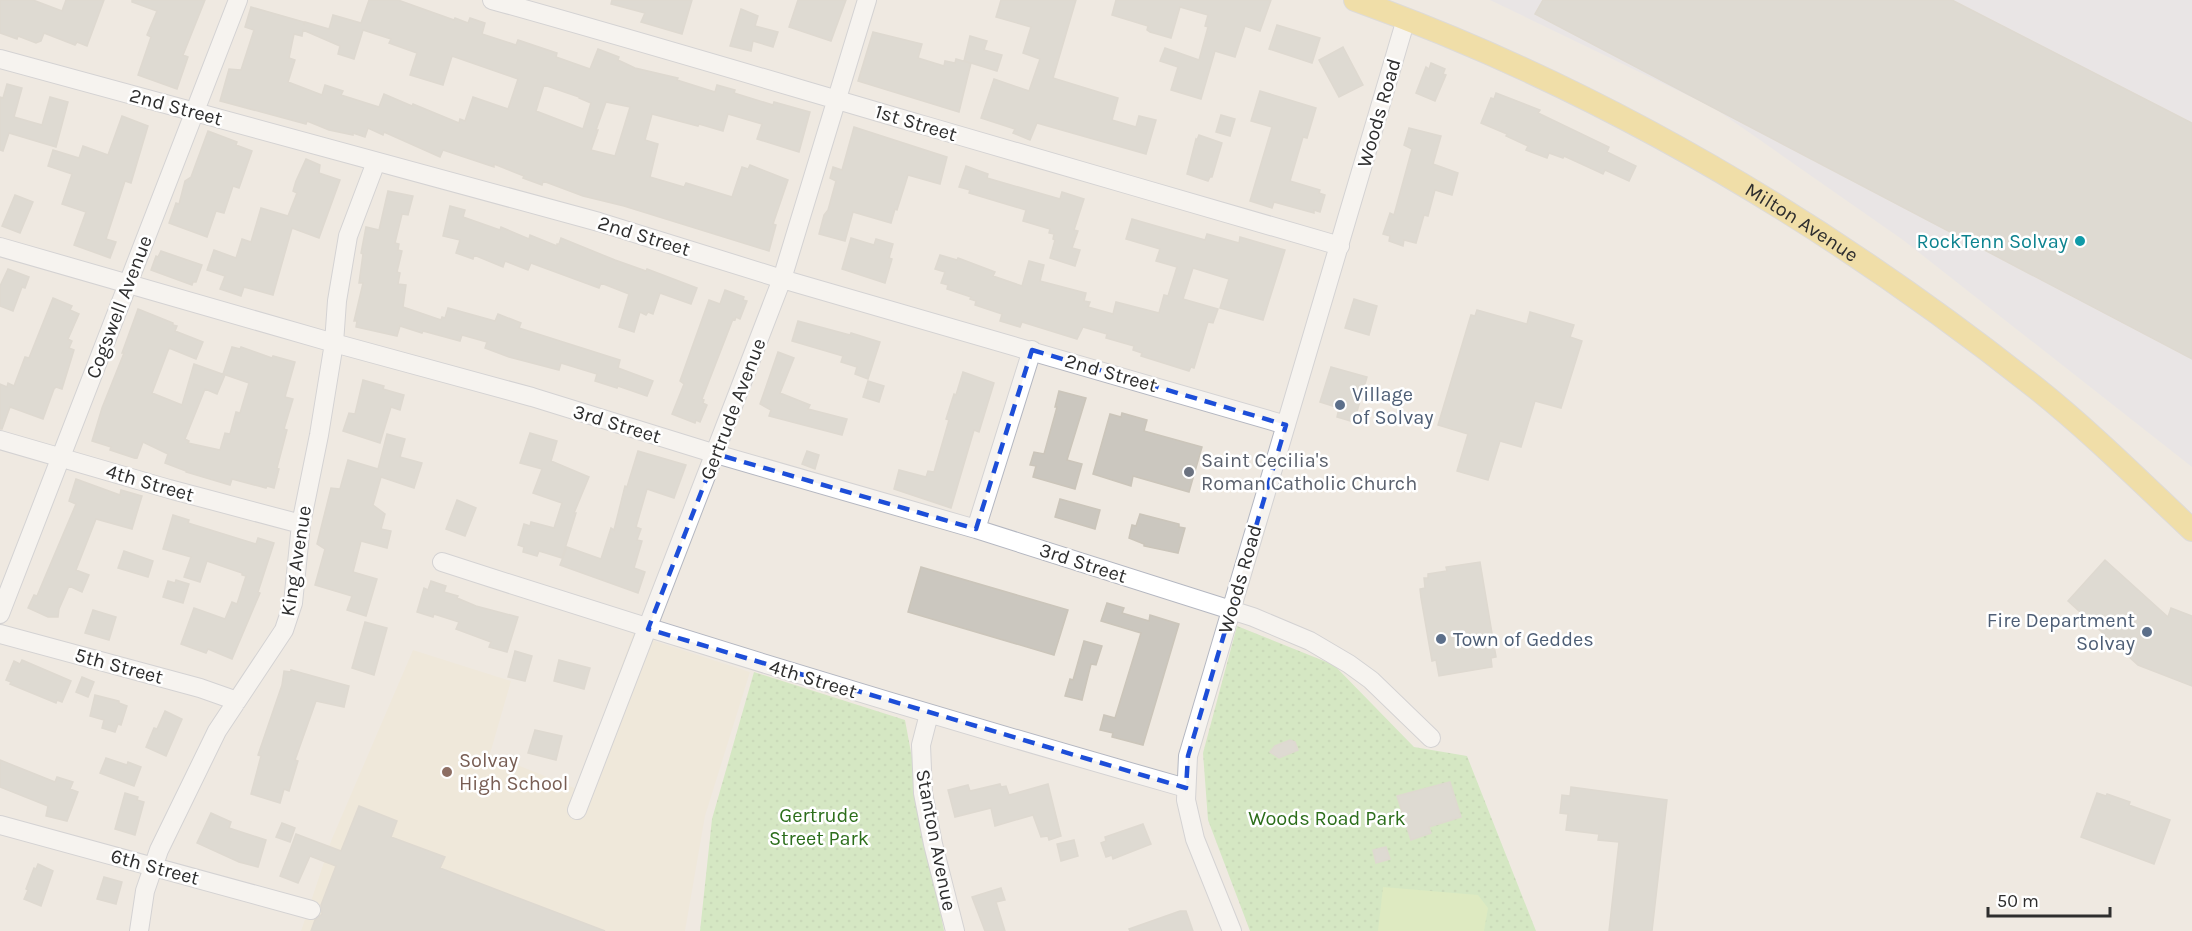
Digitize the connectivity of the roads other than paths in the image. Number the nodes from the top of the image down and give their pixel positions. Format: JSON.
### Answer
{"nodes":[{"id":1,"x":238,"y":0,"type":"edge"},
{"id":2,"x":492,"y":0,"type":"edge"},
{"id":3,"x":867,"y":0,"type":"edge"},
{"id":4,"x":1355,"y":0,"type":"edge"},
{"id":5,"x":1406,"y":19,"type":"junction"},
{"id":6,"x":0,"y":59,"type":"edge"},
{"id":7,"x":838,"y":99,"type":"junction"},
{"id":8,"x":195,"y":112,"type":"junction"},
{"id":9,"x":376,"y":162,"type":"junction"},
{"id":10,"x":1340,"y":246,"type":"junction"},
{"id":11,"x":0,"y":247,"type":"edge"},
{"id":12,"x":783,"y":279,"type":"junction"},
{"id":13,"x":129,"y":284,"type":"junction"},
{"id":14,"x":334,"y":343,"type":"junction"},
{"id":15,"x":1032,"y":350,"type":"junction"},
{"id":16,"x":1286,"y":425,"type":"junction"},
{"id":17,"x":0,"y":440,"type":"edge"},
{"id":18,"x":716,"y":454,"type":"junction"},
{"id":19,"x":61,"y":456,"type":"junction"},
{"id":20,"x":301,"y":524,"type":"junction"},
{"id":21,"x":976,"y":529,"type":"junction"},
{"id":22,"x":2192,"y":531,"type":"edge"},
{"id":23,"x":442,"y":561,"type":"dead end"},
{"id":24,"x":1231,"y":610,"type":"junction"},
{"id":25,"x":0,"y":614,"type":"edge"},
{"id":26,"x":648,"y":629,"type":"junction"},
{"id":27,"x":0,"y":634,"type":"edge"},
{"id":28,"x":237,"y":701,"type":"junction"},
{"id":29,"x":929,"y":714,"type":"junction"},
{"id":30,"x":1431,"y":738,"type":"dead end"},
{"id":31,"x":1185,"y":788,"type":"junction"},
{"id":32,"x":577,"y":810,"type":"dead end"},
{"id":33,"x":0,"y":825,"type":"edge"},
{"id":34,"x":152,"y":867,"type":"junction"},
{"id":35,"x":311,"y":910,"type":"dead end"},
{"id":36,"x":139,"y":931,"type":"edge"},
{"id":37,"x":955,"y":931,"type":"edge"},
{"id":38,"x":1232,"y":931,"type":"edge"}],
"edges":[{"from":1,"to":8,"type":"street","name":"Cogswell Avenue"},
{"from":2,"to":7,"type":"street","name":"1st Street"},
{"from":3,"to":7,"type":"street","name":"Gertrude Avenue"},
{"from":4,"to":5,"type":"main road","name":"Milton Avenue"},
{"from":5,"to":10,"type":"street","name":"Woods Road"},
{"from":5,"to":22,"type":"main road","name":"Milton Avenue"},
{"from":6,"to":8,"type":"street","name":"2nd Street"},
{"from":7,"to":10,"type":"street","name":"1st Street"},
{"from":7,"to":12,"type":"street","name":"Gertrude Avenue"},
{"from":8,"to":9,"type":"street","name":"2nd Street"},
{"from":8,"to":13,"type":"street","name":"Cogswell Avenue"},
{"from":9,"to":12,"type":"street","name":"2nd Street"},
{"from":9,"to":14,"type":"street","name":"King Avenue"},
{"from":10,"to":16,"type":"street","name":"Woods Road"},
{"from":11,"to":13,"type":"street","name":"3rd Street"},
{"from":12,"to":15,"type":"street","name":"2nd Street"},
{"from":12,"to":18,"type":"street","name":"Gertrude Avenue"},
{"from":13,"to":14,"type":"street","name":"3rd Street"},
{"from":13,"to":19,"type":"street","name":"Cogswell Avenue"},
{"from":14,"to":18,"type":"street","name":"3rd Street"},
{"from":14,"to":20,"type":"street","name":"King Avenue"},
{"from":15,"to":16,"type":"street","name":"2nd Street"},
{"from":15,"to":21,"type":"street"},
{"from":16,"to":24,"type":"street","name":"Woods Road"},
{"from":17,"to":19,"type":"street","name":"4th Street"},
{"from":18,"to":21,"type":"street","name":"3rd Street"},
{"from":18,"to":26,"type":"street","name":"Gertrude Avenue"},
{"from":19,"to":20,"type":"street","name":"4th Street"},
{"from":19,"to":25,"type":"street","name":"Cogswell Avenue"},
{"from":20,"to":28,"type":"street","name":"King Avenue"},
{"from":21,"to":24,"type":"street","name":"3rd Street"},
{"from":23,"to":26,"type":"street","name":"4th Street"},
{"from":24,"to":30,"type":"street","name":"3rd Street"},
{"from":24,"to":31,"type":"street","name":"Woods Road"},
{"from":26,"to":29,"type":"street","name":"4th Street"},
{"from":26,"to":32,"type":"street","name":"Gertrude Avenue"},
{"from":27,"to":28,"type":"street","name":"5th Street"},
{"from":28,"to":34,"type":"street","name":"King Avenue"},
{"from":29,"to":31,"type":"street","name":"4th Street"},
{"from":29,"to":37,"type":"street","name":"Stanton Avenue"},
{"from":31,"to":38,"type":"street","name":"Woods Road"},
{"from":33,"to":34,"type":"street","name":"6th Street"},
{"from":34,"to":35,"type":"street","name":"6th Street"},
{"from":34,"to":36,"type":"street","name":"King Avenue"}]}
